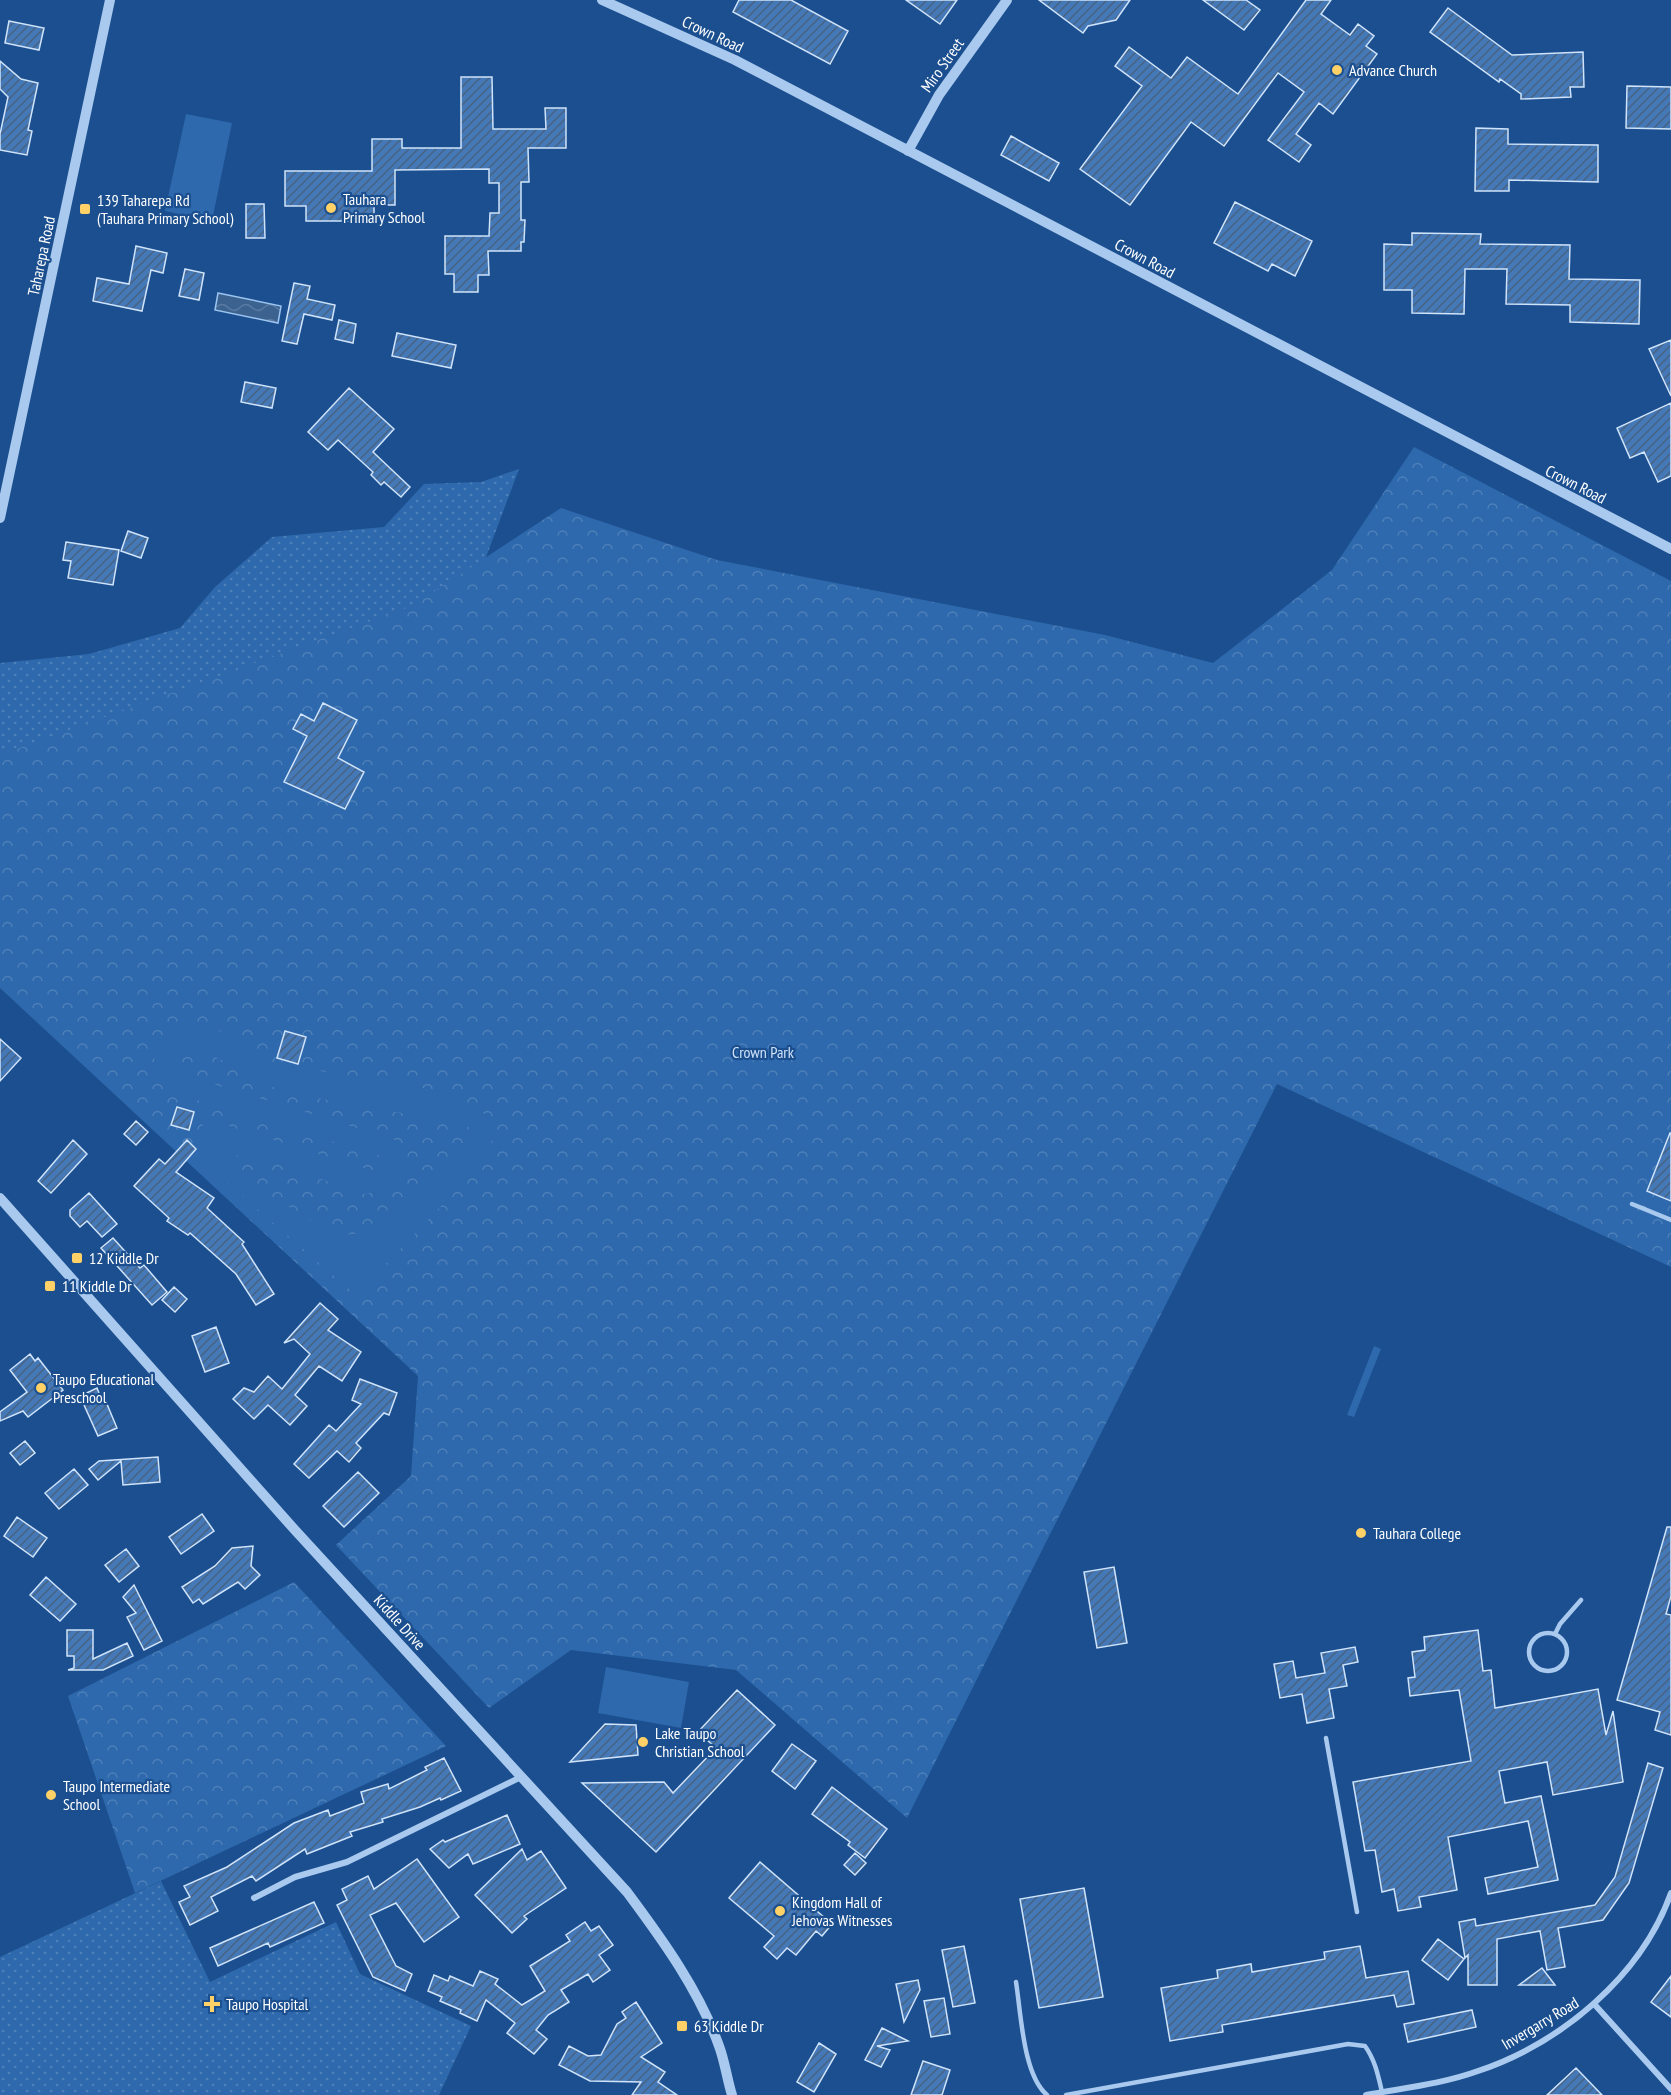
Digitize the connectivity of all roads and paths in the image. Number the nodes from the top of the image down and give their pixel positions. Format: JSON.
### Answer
{"nodes":[{"id":1,"x":110,"y":0,"type":"edge"},
{"id":2,"x":602,"y":0,"type":"edge"},
{"id":3,"x":1007,"y":0,"type":"edge"},
{"id":4,"x":908,"y":151,"type":"junction"},
{"id":5,"x":0,"y":518,"type":"edge"},
{"id":6,"x":1671,"y":549,"type":"edge"},
{"id":7,"x":0,"y":1198,"type":"edge"},
{"id":8,"x":1632,"y":1204,"type":"dead end"},
{"id":9,"x":1671,"y":1220,"type":"edge"},
{"id":10,"x":1581,"y":1600,"type":"dead end"},
{"id":11,"x":1555,"y":1634,"type":"junction"},
{"id":12,"x":1326,"y":1738,"type":"dead end"},
{"id":13,"x":521,"y":1777,"type":"junction"},
{"id":14,"x":1671,"y":1893,"type":"edge"},
{"id":15,"x":255,"y":1898,"type":"dead end"},
{"id":16,"x":1357,"y":1912,"type":"dead end"},
{"id":17,"x":1016,"y":1982,"type":"dead end"},
{"id":18,"x":1595,"y":2005,"type":"junction"},
{"id":19,"x":1671,"y":2089,"type":"edge"},
{"id":20,"x":1382,"y":2092,"type":"junction"},
{"id":21,"x":732,"y":2095,"type":"edge"},
{"id":22,"x":1047,"y":2095,"type":"edge"},
{"id":23,"x":1066,"y":2095,"type":"edge"},
{"id":24,"x":1366,"y":2095,"type":"edge"}],
"edges":[{"from":1,"to":5,"type":"street","name":"Taharepa Road"},
{"from":2,"to":4,"type":"street","name":"Crown Road"},
{"from":3,"to":4,"type":"street","name":"Miro Street"},
{"from":4,"to":6,"type":"street","name":"Crown Road"},
{"from":7,"to":13,"type":"street","name":"Kiddle Drive"},
{"from":8,"to":9,"type":"lane"},
{"from":10,"to":11,"type":"lane"},
{"from":11,"to":11,"type":"lane"},
{"from":12,"to":16,"type":"lane"},
{"from":13,"to":15,"type":"street"},
{"from":13,"to":21,"type":"street","name":"Kiddle Drive"},
{"from":14,"to":18,"type":"street","name":"Invergarry Road"},
{"from":17,"to":22,"type":"lane"},
{"from":18,"to":19,"type":"street"},
{"from":18,"to":20,"type":"street","name":"Invergarry Road"},
{"from":20,"to":23,"type":"lane"},
{"from":20,"to":24,"type":"street","name":"Invergarry Road"}]}
